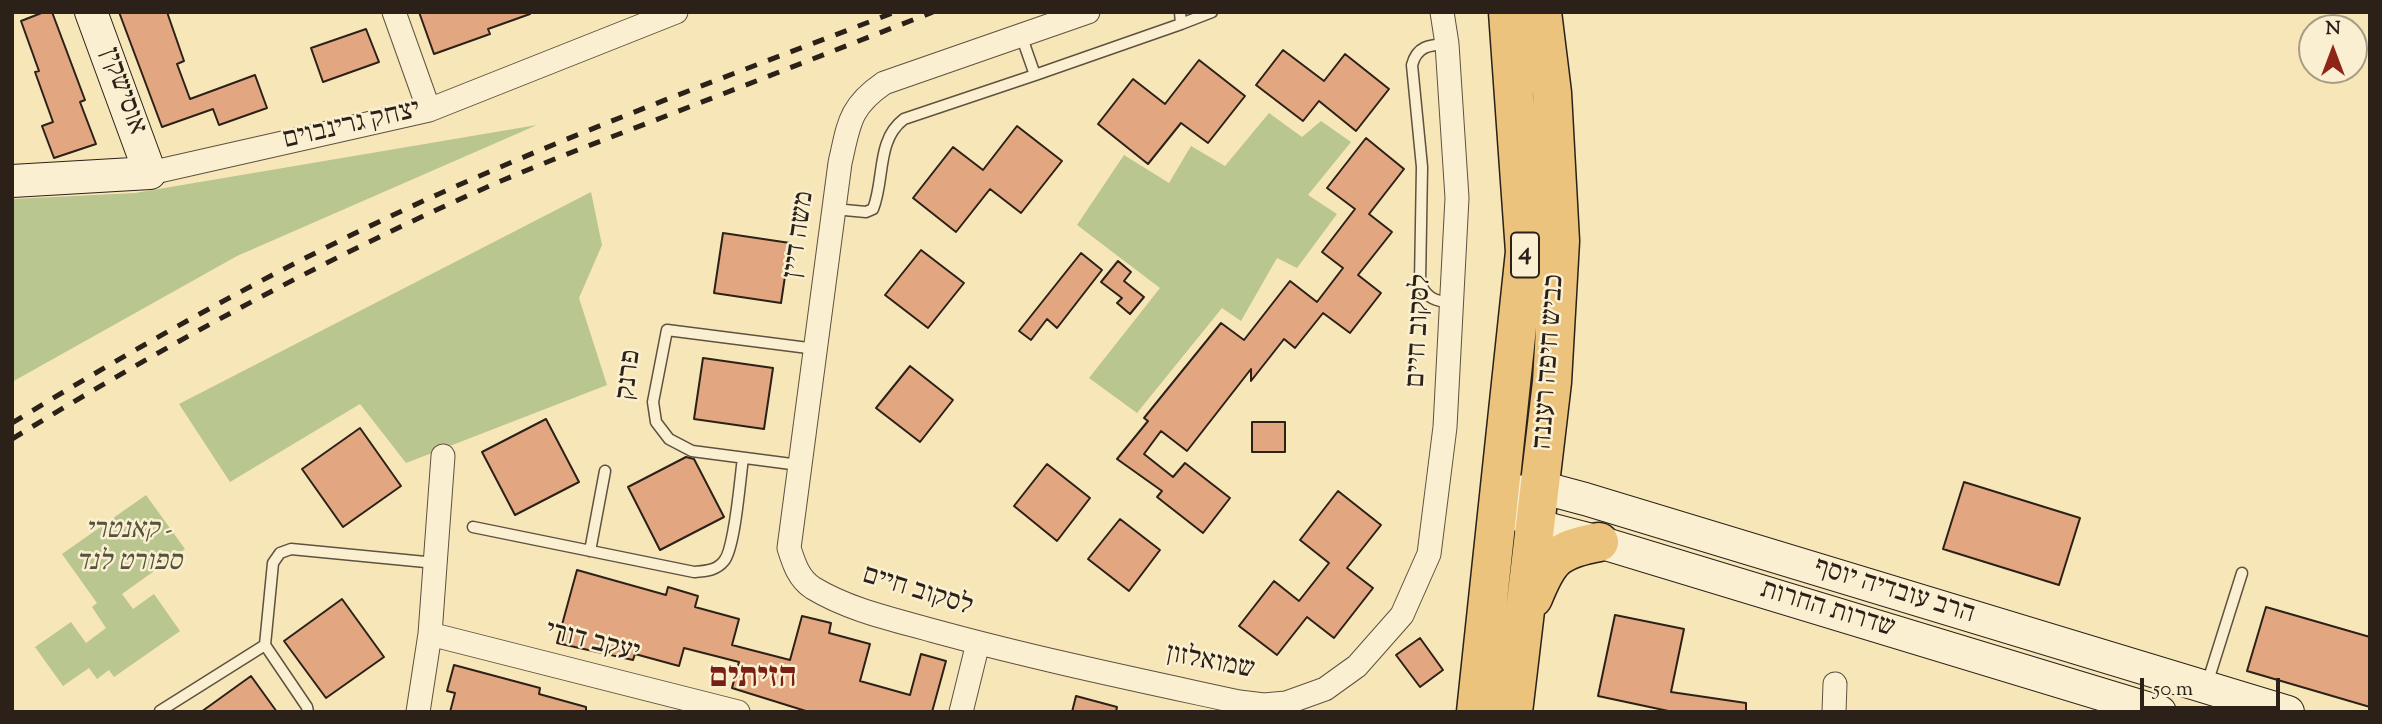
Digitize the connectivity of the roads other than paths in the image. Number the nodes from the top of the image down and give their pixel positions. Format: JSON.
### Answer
{"nodes":[{"id":1,"x":91,"y":12,"type":"edge"},
{"id":2,"x":394,"y":12,"type":"edge"},
{"id":3,"x":676,"y":12,"type":"edge"},
{"id":4,"x":1088,"y":12,"type":"edge"},
{"id":5,"x":1212,"y":12,"type":"edge"},
{"id":6,"x":1442,"y":12,"type":"edge"},
{"id":7,"x":1508,"y":12,"type":"edge"},
{"id":8,"x":1542,"y":12,"type":"edge"},
{"id":9,"x":1181,"y":18,"type":"edge"},
{"id":10,"x":1021,"y":35,"type":"junction"},
{"id":11,"x":1447,"y":44,"type":"junction"},
{"id":12,"x":1035,"y":75,"type":"junction"},
{"id":13,"x":429,"y":110,"type":"junction"},
{"id":14,"x":150,"y":173,"type":"junction"},
{"id":15,"x":12,"y":181,"type":"edge"},
{"id":16,"x":834,"y":209,"type":"junction"},
{"id":17,"x":1452,"y":303,"type":"junction"},
{"id":18,"x":816,"y":349,"type":"junction"},
{"id":19,"x":443,"y":456,"type":"dead end"},
{"id":20,"x":743,"y":458,"type":"junction"},
{"id":21,"x":799,"y":465,"type":"junction"},
{"id":22,"x":605,"y":471,"type":"dead end"},
{"id":23,"x":1540,"y":487,"type":"junction"},
{"id":24,"x":1500,"y":498,"type":"junction"},
{"id":25,"x":1535,"y":525,"type":"junction"},
{"id":26,"x":473,"y":527,"type":"dead end"},
{"id":27,"x":1599,"y":542,"type":"junction"},
{"id":28,"x":590,"y":551,"type":"junction"},
{"id":29,"x":436,"y":563,"type":"junction"},
{"id":30,"x":2242,"y":573,"type":"dead end"},
{"id":31,"x":839,"y":601,"type":"joint"},
{"id":32,"x":1402,"y":615,"type":"joint"},
{"id":33,"x":1525,"y":619,"type":"junction"},
{"id":34,"x":430,"y":634,"type":"junction"},
{"id":35,"x":978,"y":643,"type":"junction"},
{"id":36,"x":265,"y":645,"type":"junction"},
{"id":37,"x":1835,"y":684,"type":"dead end"},
{"id":38,"x":2206,"y":687,"type":"junction"},
{"id":39,"x":160,"y":711,"type":"edge"},
{"id":40,"x":308,"y":712,"type":"edge"},
{"id":41,"x":418,"y":712,"type":"edge"},
{"id":42,"x":738,"y":712,"type":"edge"},
{"id":43,"x":961,"y":712,"type":"edge"},
{"id":44,"x":1476,"y":712,"type":"edge"},
{"id":45,"x":1513,"y":712,"type":"edge"},
{"id":46,"x":1833,"y":712,"type":"edge"},
{"id":47,"x":2160,"y":712,"type":"edge"},
{"id":48,"x":2288,"y":712,"type":"edge"}],
"edges":[{"from":1,"to":14,"type":"main road","name":"אוסישקין"},
{"from":2,"to":13,"type":"street"},
{"from":3,"to":13,"type":"street","name":"יצחק גרינבוים"},
{"from":4,"to":10,"type":"street","name":"משה דיין"},
{"from":5,"to":9,"type":"lane"},
{"from":6,"to":11,"type":"street"},
{"from":7,"to":24,"type":"highway","name":"כביש חיפה רעננה","number":"4"},
{"from":8,"to":23,"type":"highway","name":"כביש חיפה רעננה","number":"4"},
{"from":9,"to":12,"type":"lane"},
{"from":10,"to":12,"type":"lane"},
{"from":10,"to":16,"type":"street","name":"משה דיין"},
{"from":11,"to":17,"type":"street","name":"לסקוב חיים"},
{"from":11,"to":17,"type":"lane"},
{"from":12,"to":16,"type":"lane"},
{"from":13,"to":14,"type":"street","name":"יצחק גרינבוים"},
{"from":14,"to":15,"type":"main road","name":"יצחק גרינבוים"},
{"from":16,"to":18,"type":"street","name":"משה דיין"},
{"from":17,"to":32,"type":"street","name":"לסקוב חיים"},
{"from":18,"to":20,"type":"lane","name":"פרנק"},
{"from":18,"to":21,"type":"street","name":"משה דיין"},
{"from":19,"to":29,"type":"street"},
{"from":20,"to":21,"type":"lane","name":"פרנק"},
{"from":20,"to":28,"type":"lane"},
{"from":21,"to":31,"type":"street","name":"משה דיין"},
{"from":22,"to":28,"type":"lane"},
{"from":23,"to":24,"type":"main road"},
{"from":23,"to":25,"type":"highway","name":"כביש חיפה רעננה","number":"4"},
{"from":23,"to":38,"type":"main road","name":"הרב עובדיה יוסף"},
{"from":24,"to":25,"type":"main road","name":"שדרות החרות"},
{"from":24,"to":44,"type":"highway","name":"כביש חיפה רעננה","number":"4"},
{"from":25,"to":27,"type":"main road","name":"שדרות החרות"},
{"from":25,"to":33,"type":"highway","name":"כביש חיפה רעננה","number":"4"},
{"from":26,"to":28,"type":"lane"},
{"from":27,"to":33,"type":"highway"},
{"from":27,"to":47,"type":"main road","name":"שדרות החרות"},
{"from":29,"to":34,"type":"street"},
{"from":29,"to":36,"type":"lane"},
{"from":30,"to":38,"type":"lane"},
{"from":31,"to":35,"type":"street","name":"לסקוב חיים"},
{"from":32,"to":35,"type":"street","name":"שמואלזון"},
{"from":33,"to":45,"type":"highway","name":"כביש חיפה רעננה","number":"4"},
{"from":34,"to":41,"type":"street"},
{"from":34,"to":42,"type":"street","name":"יעקב דורי"},
{"from":35,"to":43,"type":"street"},
{"from":36,"to":39,"type":"lane"},
{"from":36,"to":40,"type":"lane"},
{"from":37,"to":46,"type":"street"},
{"from":38,"to":48,"type":"main road","name":"הרב עובדיה יוסף"}]}
